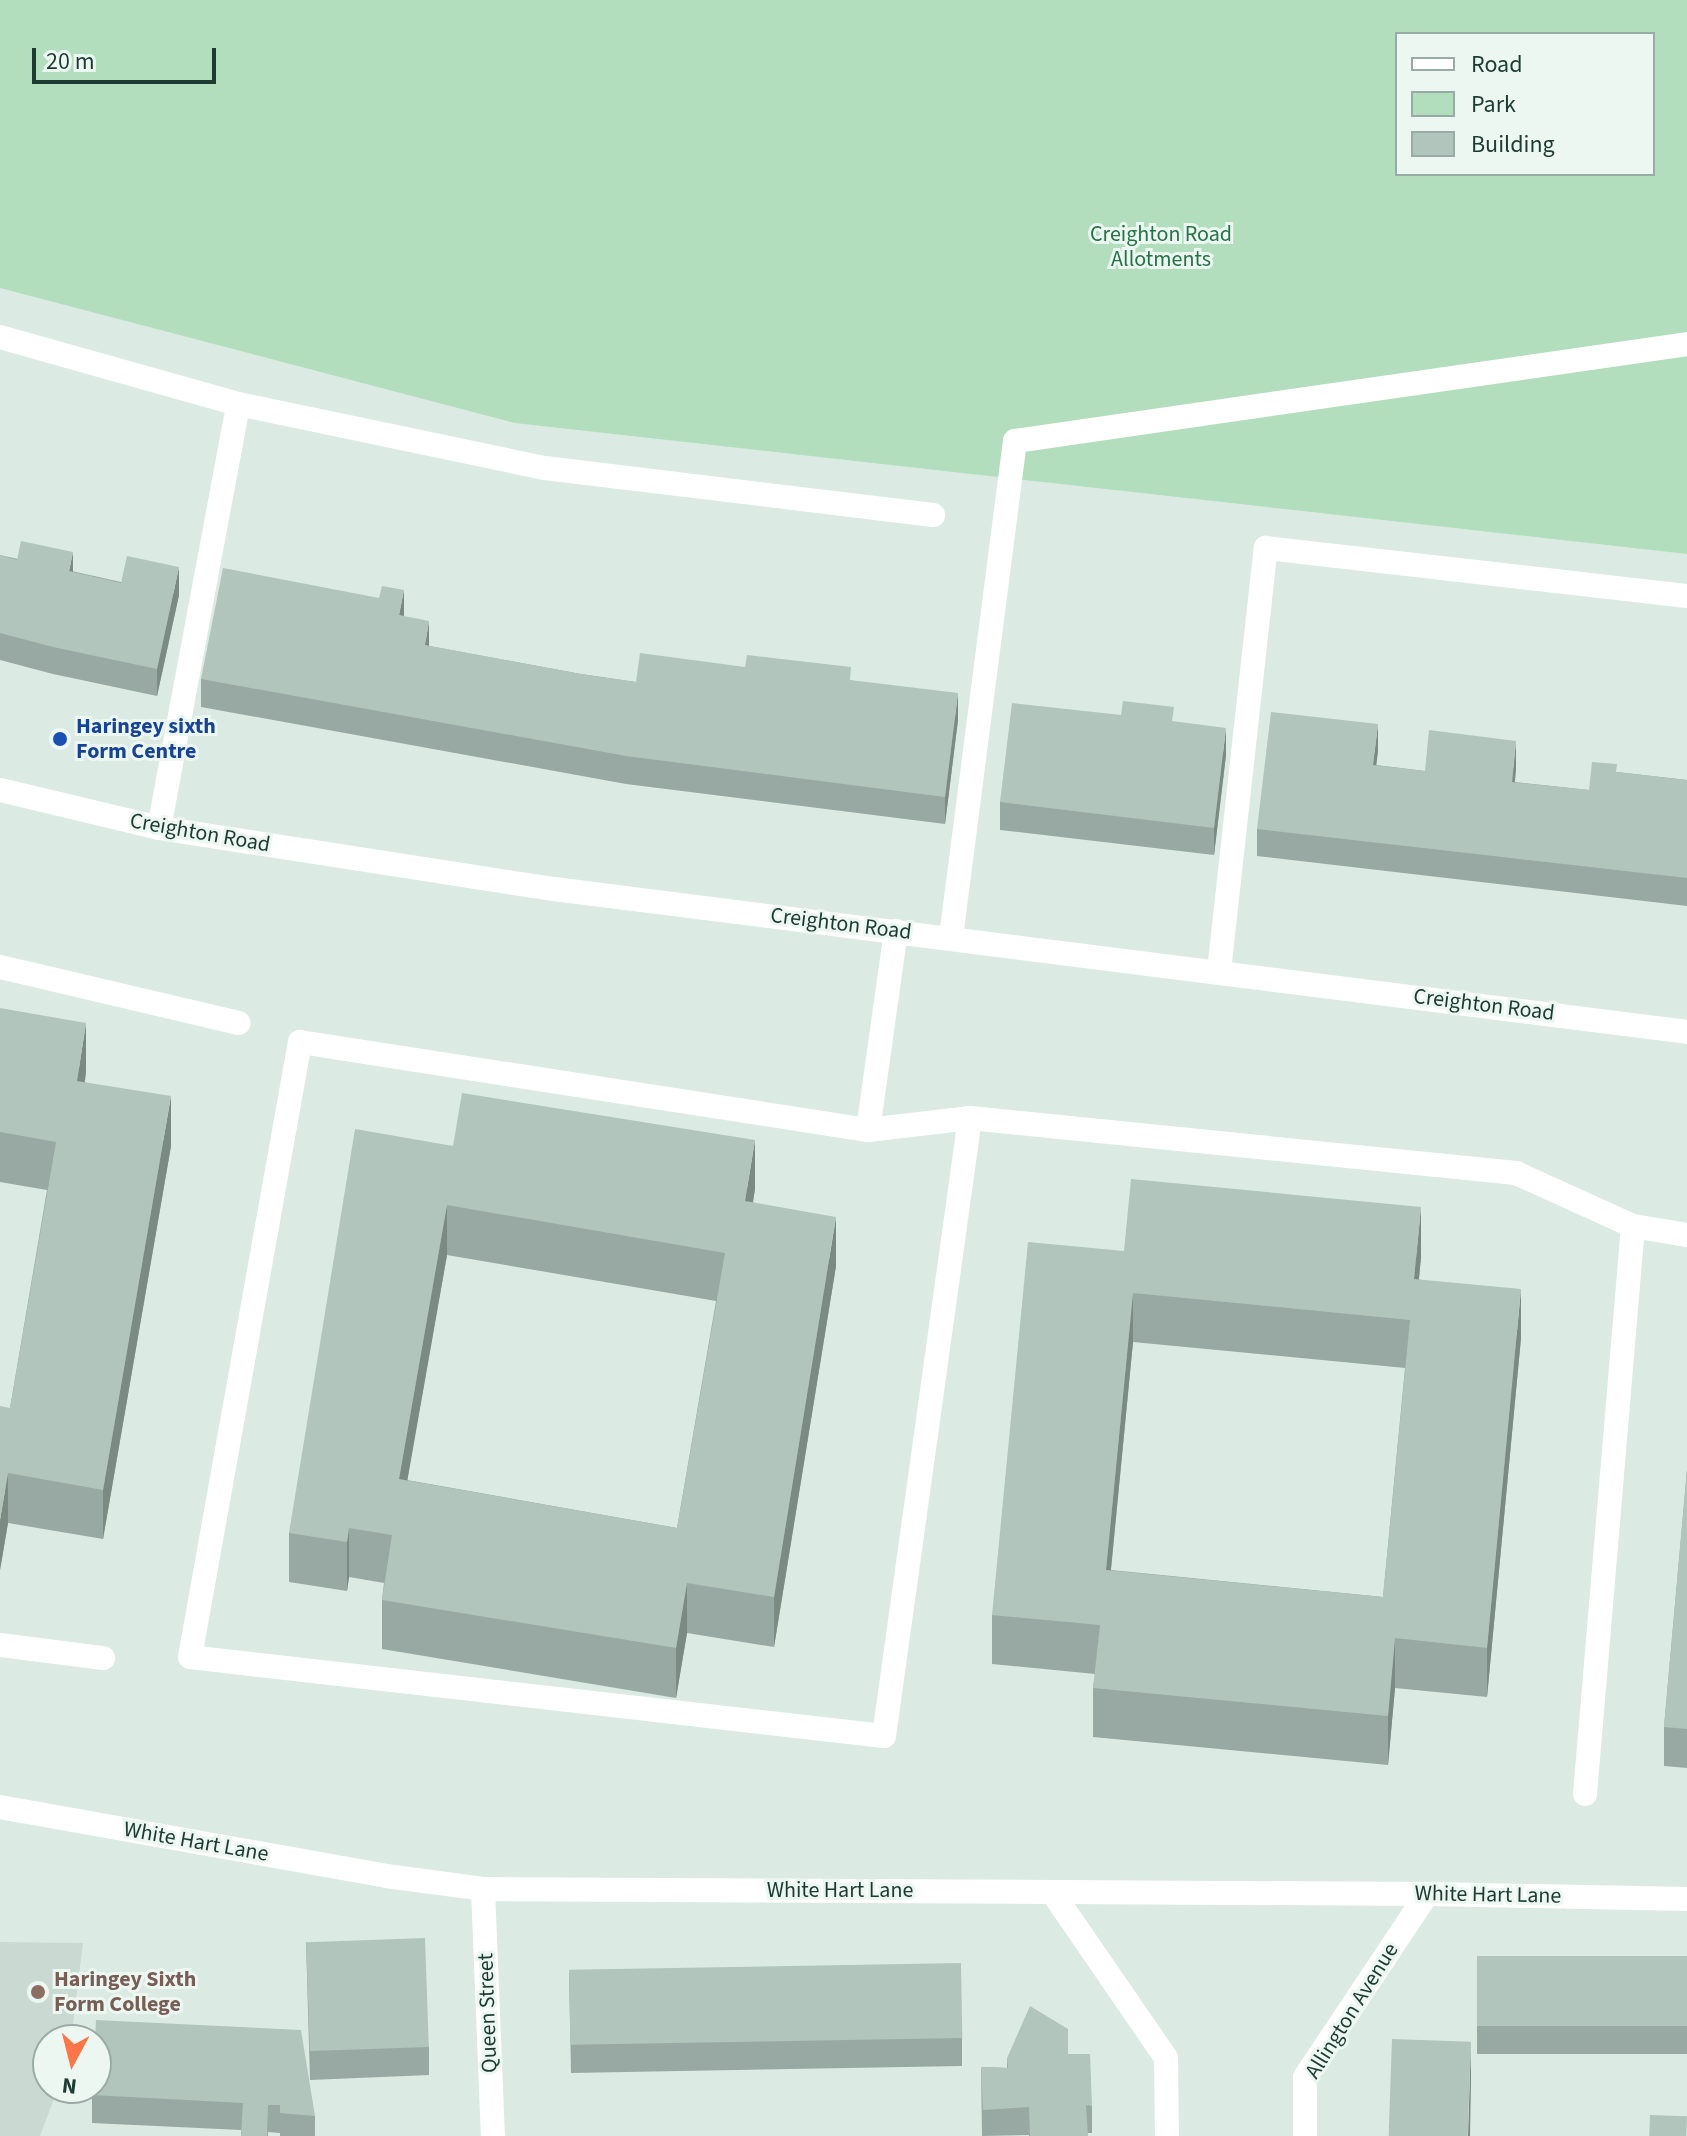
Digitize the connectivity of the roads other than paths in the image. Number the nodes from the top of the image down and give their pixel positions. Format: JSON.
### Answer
{"nodes":[{"id":1,"x":0,"y":337,"type":"edge"},
{"id":2,"x":1687,"y":344,"type":"edge"},
{"id":3,"x":238,"y":404,"type":"junction"},
{"id":4,"x":933,"y":515,"type":"dead end"},
{"id":5,"x":1687,"y":596,"type":"edge"},
{"id":6,"x":0,"y":790,"type":"edge"},
{"id":7,"x":159,"y":828,"type":"junction"},
{"id":8,"x":896,"y":931,"type":"junction"},
{"id":9,"x":951,"y":937,"type":"junction"},
{"id":10,"x":0,"y":967,"type":"edge"},
{"id":11,"x":1219,"y":971,"type":"junction"},
{"id":12,"x":239,"y":1023,"type":"dead end"},
{"id":13,"x":1687,"y":1032,"type":"edge"},
{"id":14,"x":970,"y":1118,"type":"junction"},
{"id":15,"x":868,"y":1130,"type":"junction"},
{"id":16,"x":1633,"y":1226,"type":"junction"},
{"id":17,"x":1687,"y":1235,"type":"edge"},
{"id":18,"x":0,"y":1645,"type":"edge"},
{"id":19,"x":103,"y":1658,"type":"dead end"},
{"id":20,"x":1585,"y":1794,"type":"dead end"},
{"id":21,"x":0,"y":1807,"type":"edge"},
{"id":22,"x":483,"y":1889,"type":"junction"},
{"id":23,"x":1052,"y":1892,"type":"junction"},
{"id":24,"x":1427,"y":1894,"type":"junction"},
{"id":25,"x":1687,"y":1899,"type":"edge"},
{"id":26,"x":493,"y":2136,"type":"edge"},
{"id":27,"x":1167,"y":2136,"type":"edge"},
{"id":28,"x":1305,"y":2136,"type":"edge"}],
"edges":[{"from":1,"to":3,"type":"street"},
{"from":2,"to":9,"type":"street"},
{"from":3,"to":4,"type":"street"},
{"from":3,"to":7,"type":"street"},
{"from":5,"to":11,"type":"street"},
{"from":6,"to":7,"type":"street","name":"Creighton Road"},
{"from":7,"to":8,"type":"street","name":"Creighton Road"},
{"from":8,"to":9,"type":"street","name":"Creighton Road"},
{"from":8,"to":15,"type":"street"},
{"from":9,"to":11,"type":"street","name":"Creighton Road"},
{"from":10,"to":12,"type":"street"},
{"from":11,"to":13,"type":"street","name":"Creighton Road"},
{"from":14,"to":15,"type":"street"},
{"from":14,"to":15,"type":"street"},
{"from":14,"to":16,"type":"street"},
{"from":16,"to":17,"type":"street"},
{"from":16,"to":20,"type":"street"},
{"from":18,"to":19,"type":"street"},
{"from":21,"to":22,"type":"street","name":"White Hart Lane"},
{"from":22,"to":23,"type":"street","name":"White Hart Lane"},
{"from":22,"to":26,"type":"street","name":"Queen Street"},
{"from":23,"to":24,"type":"street","name":"White Hart Lane"},
{"from":23,"to":27,"type":"street"},
{"from":24,"to":25,"type":"street","name":"White Hart Lane"},
{"from":24,"to":28,"type":"street","name":"Allington Avenue"}]}
